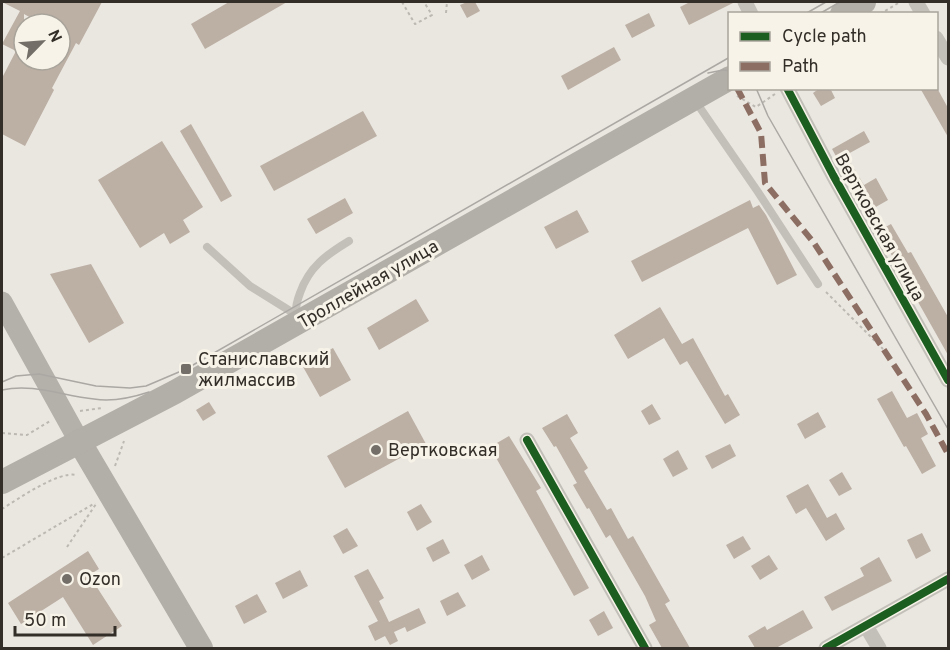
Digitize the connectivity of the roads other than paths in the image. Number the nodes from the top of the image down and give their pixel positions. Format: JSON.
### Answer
{"nodes":[{"id":1,"x":864,"y":2,"type":"edge"},
{"id":2,"x":846,"y":12,"type":"edge"},
{"id":3,"x":938,"y":41,"type":"edge"},
{"id":4,"x":948,"y":58,"type":"edge"},
{"id":5,"x":728,"y":79,"type":"edge"},
{"id":6,"x":788,"y":90,"type":"edge"},
{"id":7,"x":694,"y":98,"type":"junction"},
{"id":8,"x":349,"y":241,"type":"dead end"},
{"id":9,"x":207,"y":246,"type":"dead end"},
{"id":10,"x":818,"y":284,"type":"road end"},
{"id":11,"x":2,"y":303,"type":"edge"},
{"id":12,"x":297,"y":319,"type":"junction"},
{"id":13,"x":948,"y":380,"type":"edge"},
{"id":14,"x":527,"y":440,"type":"dead end"},
{"id":15,"x":79,"y":441,"type":"junction"},
{"id":16,"x":2,"y":482,"type":"edge"},
{"id":17,"x":948,"y":579,"type":"edge"},
{"id":18,"x":866,"y":626,"type":"junction"},
{"id":19,"x":201,"y":648,"type":"edge"},
{"id":20,"x":645,"y":648,"type":"edge"},
{"id":21,"x":826,"y":648,"type":"edge"},
{"id":22,"x":879,"y":648,"type":"edge"}],
"edges":[{"from":1,"to":2,"type":"main road"},
{"from":3,"to":4,"type":"street"},
{"from":5,"to":7,"type":"main road","name":"Троллейная улица"},
{"from":6,"to":13,"type":"street","name":"Вертковская улица"},
{"from":7,"to":10,"type":"lane"},
{"from":7,"to":12,"type":"main road","name":"Троллейная улица"},
{"from":8,"to":12,"type":"lane"},
{"from":9,"to":12,"type":"lane"},
{"from":11,"to":15,"type":"main road"},
{"from":12,"to":15,"type":"main road","name":"Троллейная улица"},
{"from":14,"to":20,"type":"street"},
{"from":15,"to":16,"type":"main road","name":"Троллейная улица"},
{"from":15,"to":19,"type":"main road"},
{"from":17,"to":18,"type":"street"},
{"from":18,"to":21,"type":"street"},
{"from":18,"to":22,"type":"street"}]}
